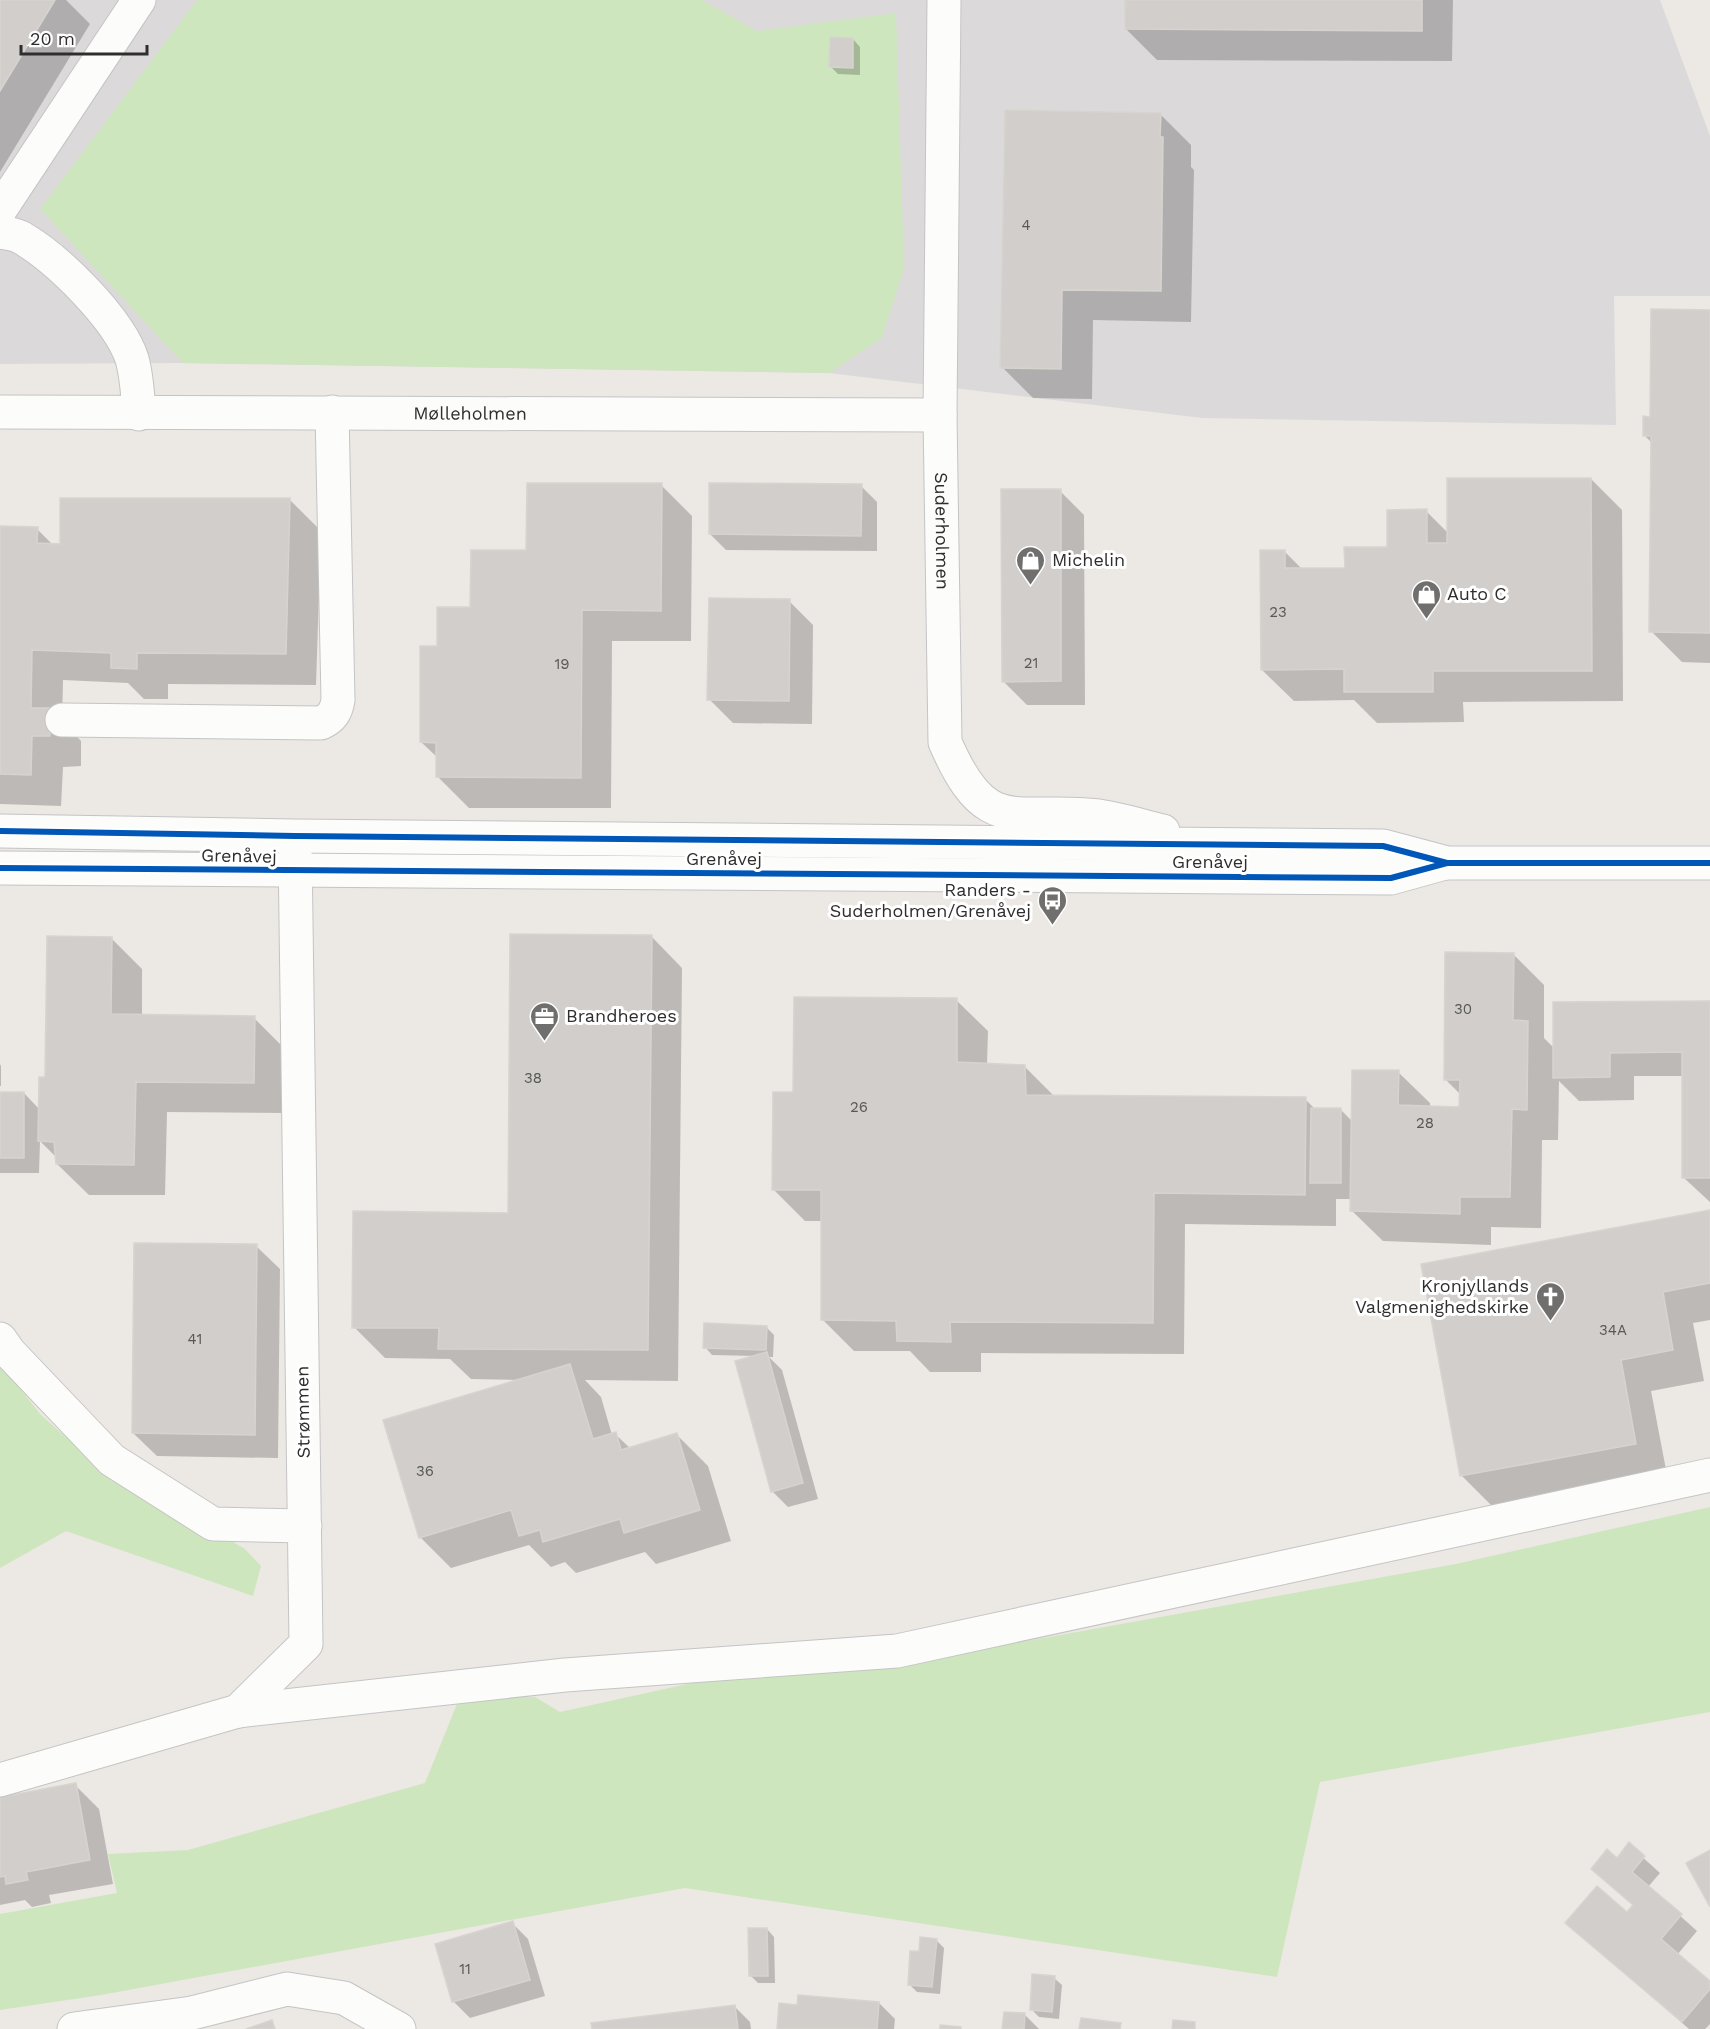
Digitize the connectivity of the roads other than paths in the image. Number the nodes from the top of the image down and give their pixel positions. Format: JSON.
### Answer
{"nodes":[{"id":1,"x":140,"y":0,"type":"edge"},
{"id":2,"x":945,"y":0,"type":"edge"},
{"id":3,"x":0,"y":210,"type":"edge"},
{"id":4,"x":0,"y":232,"type":"edge"},
{"id":5,"x":0,"y":412,"type":"edge"},
{"id":6,"x":332,"y":412,"type":"junction"},
{"id":7,"x":138,"y":414,"type":"junction"},
{"id":8,"x":940,"y":416,"type":"junction"},
{"id":9,"x":62,"y":720,"type":"dead end"},
{"id":10,"x":0,"y":831,"type":"edge"},
{"id":11,"x":295,"y":836,"type":"junction"},
{"id":12,"x":1226,"y":845,"type":"junction"},
{"id":13,"x":1446,"y":862,"type":"junction"},
{"id":14,"x":1710,"y":863,"type":"edge"},
{"id":15,"x":0,"y":868,"type":"edge"},
{"id":16,"x":295,"y":871,"type":"junction"},
{"id":17,"x":0,"y":1339,"type":"edge"},
{"id":18,"x":1710,"y":1474,"type":"edge"},
{"id":19,"x":305,"y":1527,"type":"junction"},
{"id":20,"x":238,"y":1711,"type":"junction"},
{"id":21,"x":0,"y":1780,"type":"edge"},
{"id":22,"x":74,"y":2029,"type":"edge"},
{"id":23,"x":399,"y":2029,"type":"edge"}],
"edges":[{"from":1,"to":3,"type":"street"},
{"from":2,"to":8,"type":"street","name":"Suderholmen"},
{"from":4,"to":7,"type":"street"},
{"from":5,"to":7,"type":"street","name":"Mølleholmen"},
{"from":6,"to":7,"type":"street","name":"Mølleholmen"},
{"from":6,"to":8,"type":"street","name":"Mølleholmen"},
{"from":6,"to":9,"type":"street"},
{"from":8,"to":12,"type":"street","name":"Suderholmen"},
{"from":10,"to":11,"type":"street","name":"Grenåvej"},
{"from":11,"to":12,"type":"street","name":"Grenåvej"},
{"from":11,"to":16,"type":"street","name":"Strømmen"},
{"from":12,"to":13,"type":"street","name":"Grenåvej"},
{"from":13,"to":14,"type":"street","name":"Grenåvej"},
{"from":13,"to":16,"type":"street","name":"Grenåvej"},
{"from":15,"to":16,"type":"street","name":"Grenåvej"},
{"from":16,"to":19,"type":"street","name":"Strømmen"},
{"from":17,"to":19,"type":"street"},
{"from":18,"to":20,"type":"street"},
{"from":19,"to":20,"type":"street","name":"Strømmen"},
{"from":20,"to":21,"type":"street","name":"Strømmen"},
{"from":22,"to":23,"type":"street"}]}
